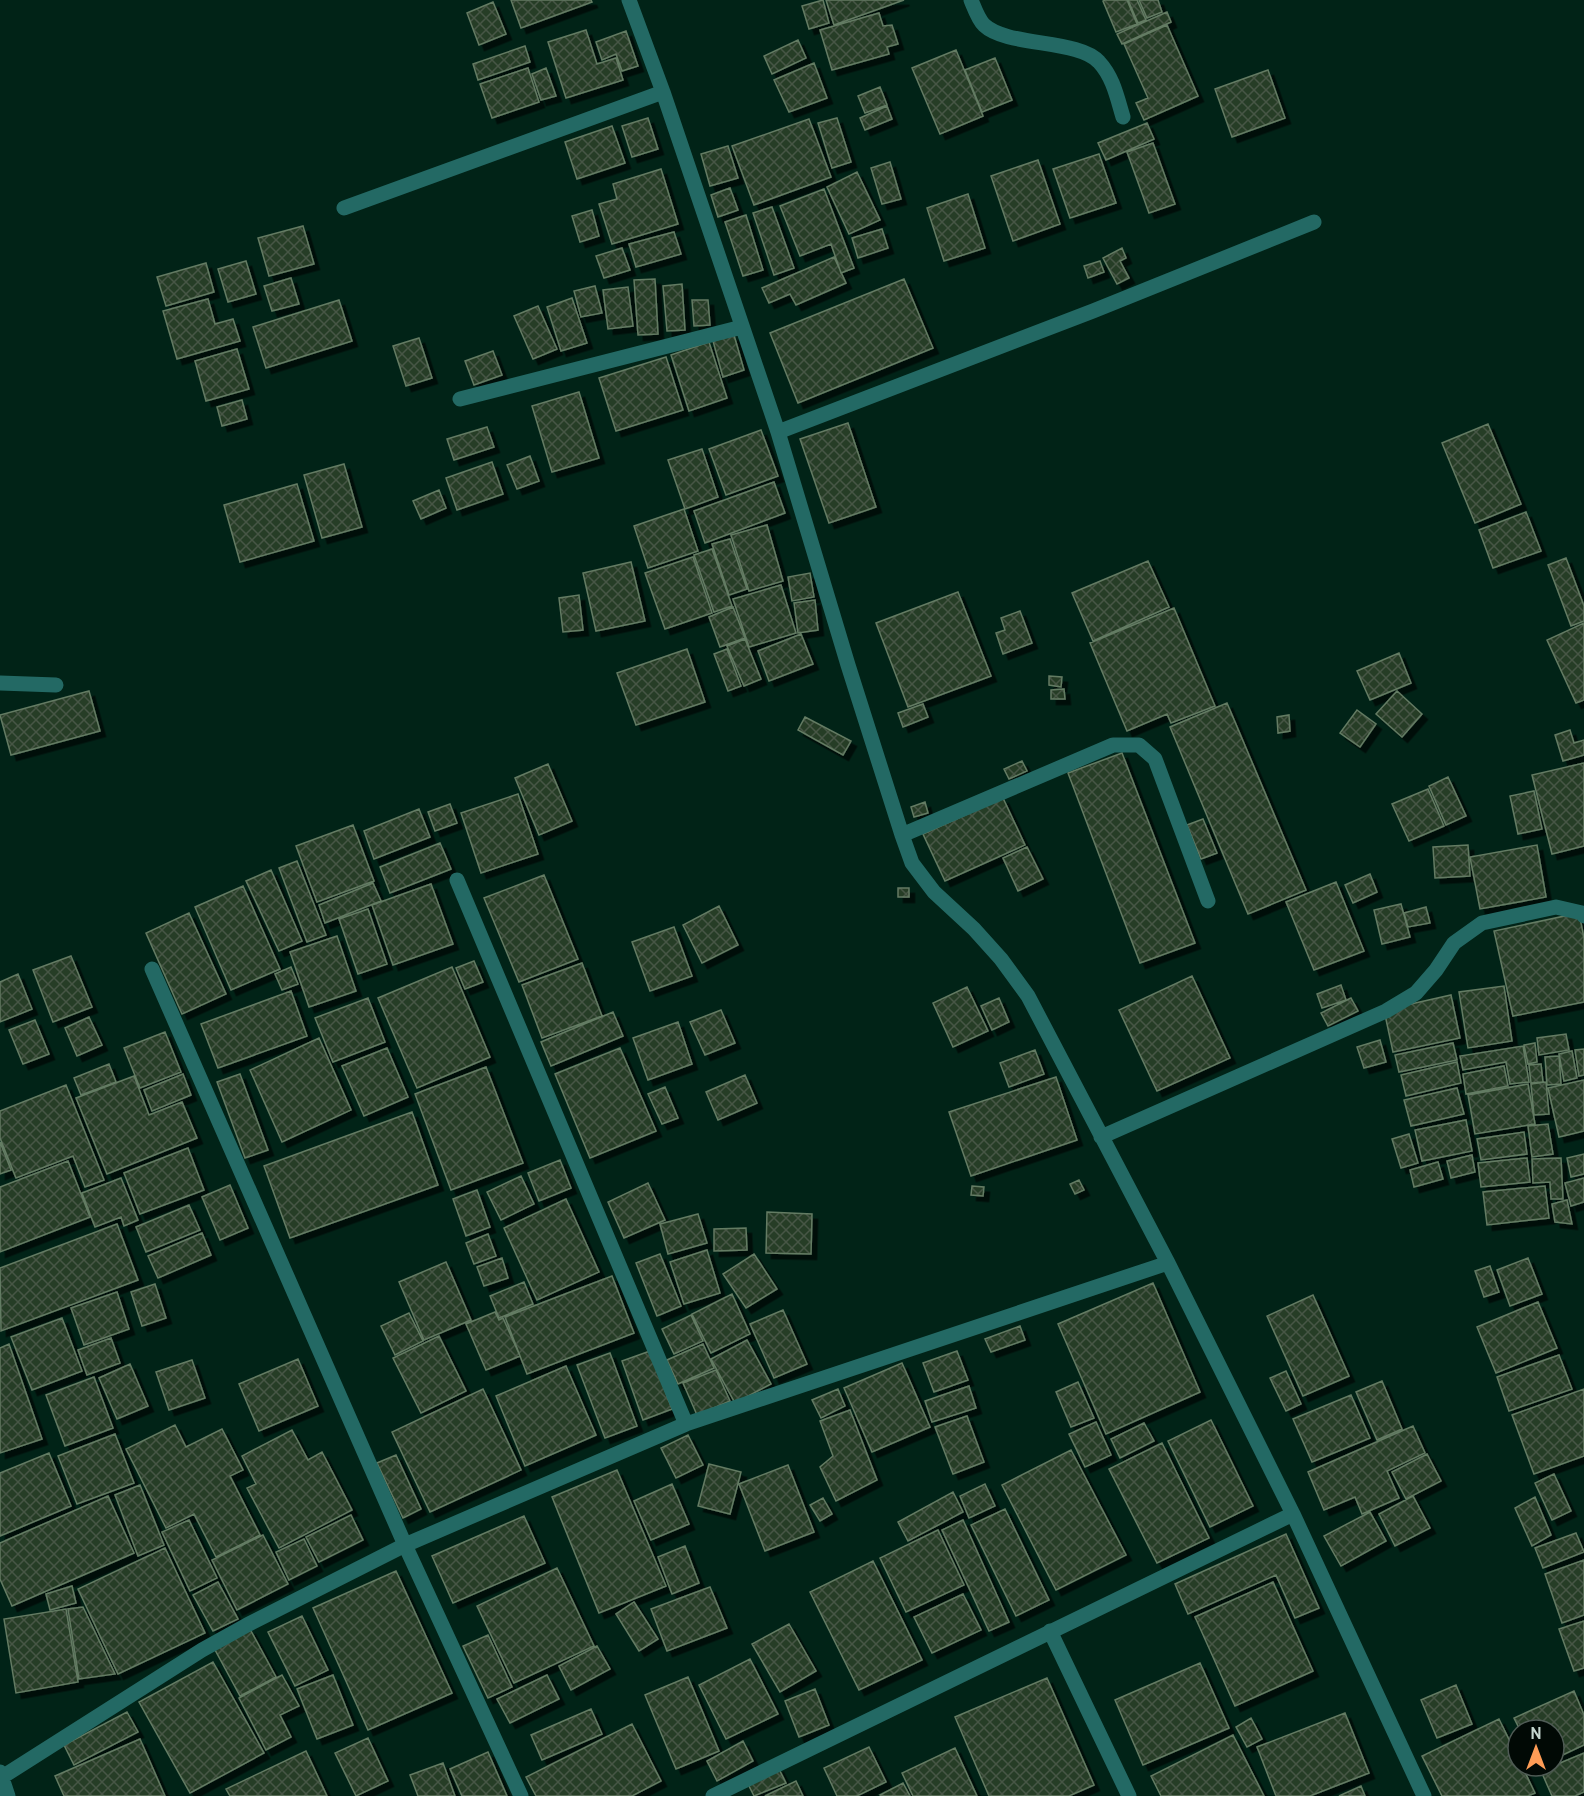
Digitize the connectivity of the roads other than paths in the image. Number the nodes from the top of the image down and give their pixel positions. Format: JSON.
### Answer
{"nodes":[{"id":1,"x":629,"y":0,"type":"edge"},
{"id":2,"x":971,"y":0,"type":"edge"},
{"id":3,"x":663,"y":92,"type":"junction"},
{"id":4,"x":1123,"y":117,"type":"dead end"},
{"id":5,"x":344,"y":208,"type":"dead end"},
{"id":6,"x":1314,"y":222,"type":"dead end"},
{"id":7,"x":742,"y":327,"type":"junction"},
{"id":8,"x":460,"y":399,"type":"dead end"},
{"id":9,"x":778,"y":432,"type":"junction"},
{"id":10,"x":0,"y":683,"type":"edge"},
{"id":11,"x":57,"y":685,"type":"dead end"},
{"id":12,"x":902,"y":835,"type":"junction"},
{"id":13,"x":457,"y":880,"type":"dead end"},
{"id":14,"x":1208,"y":901,"type":"dead end"},
{"id":15,"x":1584,"y":916,"type":"edge"},
{"id":16,"x":152,"y":969,"type":"dead end"},
{"id":17,"x":1101,"y":1137,"type":"junction"},
{"id":18,"x":1168,"y":1263,"type":"junction"},
{"id":19,"x":686,"y":1424,"type":"junction"},
{"id":20,"x":1293,"y":1514,"type":"junction"},
{"id":21,"x":405,"y":1545,"type":"junction"},
{"id":22,"x":1050,"y":1631,"type":"junction"},
{"id":23,"x":1,"y":1775,"type":"edge"},
{"id":24,"x":8,"y":1796,"type":"edge"},
{"id":25,"x":521,"y":1796,"type":"edge"},
{"id":26,"x":713,"y":1796,"type":"edge"},
{"id":27,"x":1129,"y":1796,"type":"edge"},
{"id":28,"x":1424,"y":1796,"type":"edge"}],
"edges":[{"from":1,"to":3,"type":"street"},
{"from":2,"to":4,"type":"street"},
{"from":3,"to":5,"type":"street"},
{"from":3,"to":7,"type":"street"},
{"from":6,"to":9,"type":"street"},
{"from":7,"to":8,"type":"street"},
{"from":7,"to":9,"type":"street"},
{"from":9,"to":12,"type":"street"},
{"from":10,"to":11,"type":"street"},
{"from":12,"to":14,"type":"street"},
{"from":12,"to":17,"type":"street"},
{"from":13,"to":19,"type":"street"},
{"from":15,"to":17,"type":"street"},
{"from":16,"to":21,"type":"street"},
{"from":17,"to":18,"type":"street"},
{"from":18,"to":19,"type":"street"},
{"from":18,"to":20,"type":"street"},
{"from":19,"to":21,"type":"street"},
{"from":20,"to":22,"type":"street"},
{"from":20,"to":28,"type":"street"},
{"from":21,"to":23,"type":"street"},
{"from":21,"to":25,"type":"street"},
{"from":22,"to":26,"type":"street"},
{"from":22,"to":27,"type":"street"},
{"from":23,"to":24,"type":"street"}]}
